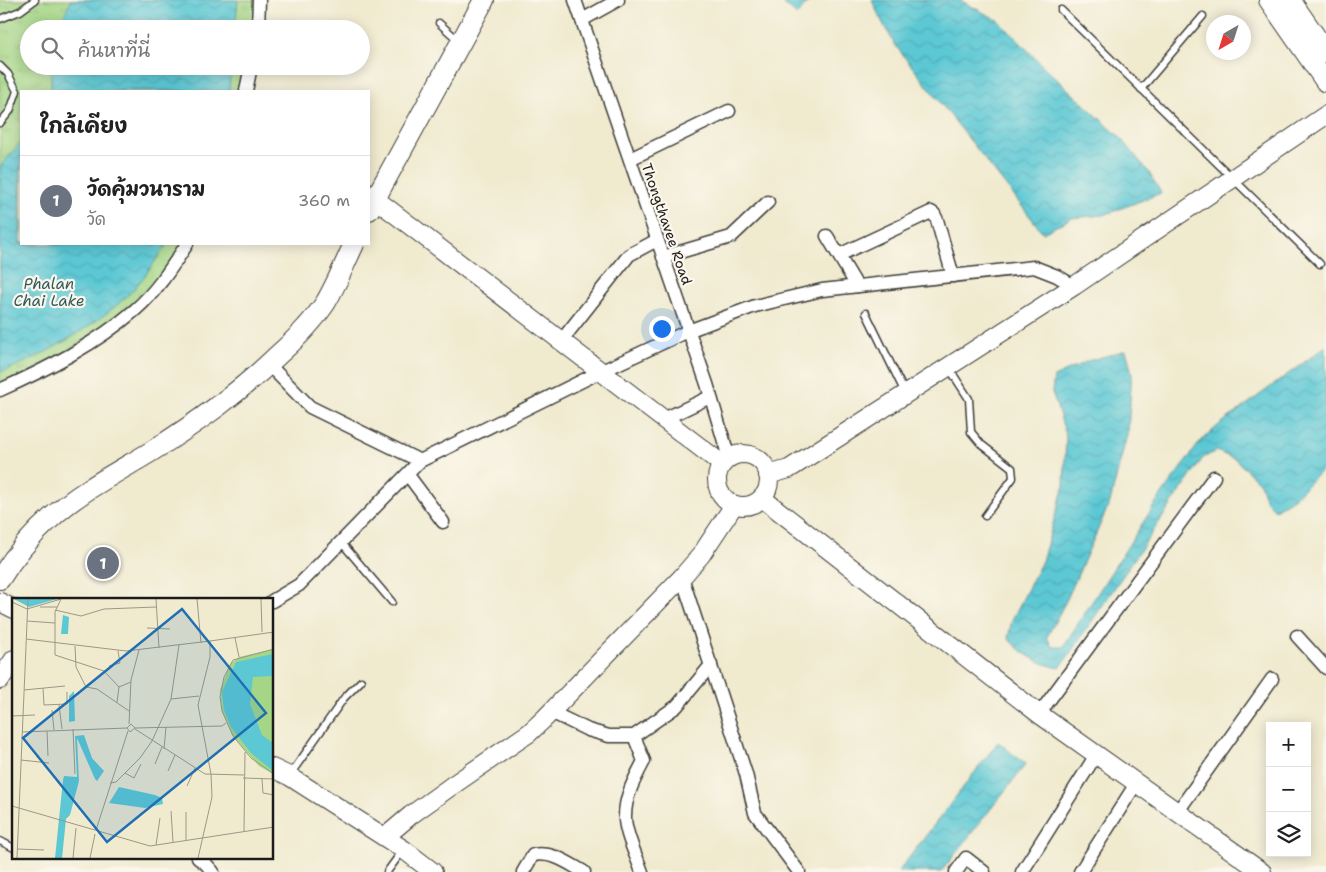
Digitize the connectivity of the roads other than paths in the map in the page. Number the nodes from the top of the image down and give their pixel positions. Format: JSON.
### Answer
{"nodes":[{"id":1,"x":35,"y":0,"type":"edge"},
{"id":2,"x":260,"y":0,"type":"edge"},
{"id":3,"x":484,"y":0,"type":"edge"},
{"id":4,"x":575,"y":0,"type":"edge"},
{"id":5,"x":618,"y":0,"type":"edge"},
{"id":6,"x":1269,"y":0,"type":"edge"},
{"id":7,"x":1290,"y":0,"type":"edge"},
{"id":8,"x":1061,"y":10,"type":"dead end"},
{"id":9,"x":1203,"y":16,"type":"dead end"},
{"id":10,"x":0,"y":18,"type":"edge"},
{"id":11,"x":259,"y":20,"type":"edge"},
{"id":12,"x":582,"y":20,"type":"junction"},
{"id":13,"x":439,"y":22,"type":"dead end"},
{"id":14,"x":461,"y":42,"type":"junction"},
{"id":15,"x":1326,"y":52,"type":"edge"},
{"id":16,"x":0,"y":66,"type":"edge"},
{"id":17,"x":249,"y":75,"type":"edge"},
{"id":18,"x":1326,"y":82,"type":"edge"},
{"id":19,"x":1142,"y":89,"type":"junction"},
{"id":20,"x":246,"y":90,"type":"edge"},
{"id":21,"x":729,"y":111,"type":"dead end"},
{"id":22,"x":1326,"y":115,"type":"edge"},
{"id":23,"x":0,"y":123,"type":"edge"},
{"id":24,"x":630,"y":159,"type":"junction"},
{"id":25,"x":1232,"y":179,"type":"junction"},
{"id":26,"x":371,"y":200,"type":"edge"},
{"id":27,"x":768,"y":202,"type":"dead end"},
{"id":28,"x":827,"y":236,"type":"dead end"},
{"id":29,"x":657,"y":240,"type":"junction"},
{"id":30,"x":186,"y":245,"type":"edge"},
{"id":31,"x":354,"y":245,"type":"edge"},
{"id":32,"x":839,"y":255,"type":"junction"},
{"id":33,"x":663,"y":257,"type":"junction"},
{"id":34,"x":1320,"y":264,"type":"dead end"},
{"id":35,"x":953,"y":276,"type":"junction"},
{"id":36,"x":858,"y":286,"type":"junction"},
{"id":37,"x":1074,"y":286,"type":"junction"},
{"id":38,"x":866,"y":313,"type":"dead end"},
{"id":39,"x":688,"y":331,"type":"junction"},
{"id":40,"x":562,"y":340,"type":"junction"},
{"id":41,"x":268,"y":365,"type":"junction"},
{"id":42,"x":949,"y":367,"type":"junction"},
{"id":43,"x":602,"y":371,"type":"junction"},
{"id":44,"x":0,"y":390,"type":"edge"},
{"id":45,"x":906,"y":394,"type":"junction"},
{"id":46,"x":710,"y":396,"type":"junction"},
{"id":47,"x":664,"y":418,"type":"junction"},
{"id":48,"x":420,"y":461,"type":"junction"},
{"id":49,"x":726,"y":461,"type":"junction"},
{"id":50,"x":408,"y":475,"type":"junction"},
{"id":51,"x":768,"y":475,"type":"junction"},
{"id":52,"x":1214,"y":477,"type":"dead end"},
{"id":53,"x":762,"y":498,"type":"junction"},
{"id":54,"x":734,"y":505,"type":"junction"},
{"id":55,"x":985,"y":516,"type":"dead end"},
{"id":56,"x":443,"y":522,"type":"dead end"},
{"id":57,"x":341,"y":542,"type":"junction"},
{"id":58,"x":682,"y":576,"type":"junction"},
{"id":59,"x":0,"y":579,"type":"edge"},
{"id":60,"x":274,"y":600,"type":"edge"},
{"id":61,"x":0,"y":602,"type":"edge"},
{"id":62,"x":392,"y":602,"type":"dead end"},
{"id":63,"x":12,"y":608,"type":"edge"},
{"id":64,"x":1296,"y":636,"type":"dead end"},
{"id":65,"x":12,"y":662,"type":"edge"},
{"id":66,"x":710,"y":665,"type":"junction"},
{"id":67,"x":1326,"y":668,"type":"edge"},
{"id":68,"x":1272,"y":679,"type":"dead end"},
{"id":69,"x":0,"y":680,"type":"edge"},
{"id":70,"x":361,"y":681,"type":"dead end"},
{"id":71,"x":551,"y":712,"type":"junction"},
{"id":72,"x":1039,"y":714,"type":"junction"},
{"id":73,"x":634,"y":736,"type":"junction"},
{"id":74,"x":1096,"y":754,"type":"junction"},
{"id":75,"x":274,"y":769,"type":"edge"},
{"id":76,"x":289,"y":776,"type":"junction"},
{"id":77,"x":1137,"y":782,"type":"junction"},
{"id":78,"x":1178,"y":811,"type":"junction"},
{"id":79,"x":385,"y":837,"type":"junction"},
{"id":80,"x":0,"y":841,"type":"edge"},
{"id":81,"x":12,"y":847,"type":"edge"},
{"id":82,"x":403,"y":849,"type":"junction"},
{"id":83,"x":387,"y":872,"type":"edge"},
{"id":84,"x":434,"y":872,"type":"edge"},
{"id":85,"x":523,"y":872,"type":"edge"},
{"id":86,"x":584,"y":872,"type":"edge"},
{"id":87,"x":642,"y":872,"type":"edge"},
{"id":88,"x":799,"y":872,"type":"edge"},
{"id":89,"x":956,"y":872,"type":"edge"},
{"id":90,"x":984,"y":872,"type":"edge"},
{"id":91,"x":1022,"y":872,"type":"edge"},
{"id":92,"x":1080,"y":872,"type":"edge"},
{"id":93,"x":1262,"y":872,"type":"edge"}],
"edges":[{"from":1,"to":10,"type":"lane"},
{"from":2,"to":11,"type":"street"},
{"from":3,"to":14,"type":"main road"},
{"from":4,"to":12,"type":"street","name":"Thongthavee Road"},
{"from":5,"to":12,"type":"street"},
{"from":6,"to":18,"type":"main road"},
{"from":7,"to":15,"type":"main road"},
{"from":8,"to":19,"type":"lane"},
{"from":9,"to":19,"type":"lane"},
{"from":12,"to":24,"type":"street","name":"Thongthavee Road"},
{"from":13,"to":14,"type":"lane"},
{"from":14,"to":26,"type":"main road"},
{"from":16,"to":23,"type":"lane"},
{"from":17,"to":20,"type":"street"},
{"from":19,"to":25,"type":"lane"},
{"from":21,"to":24,"type":"street"},
{"from":22,"to":25,"type":"street"},
{"from":24,"to":29,"type":"street","name":"Thongthavee Road"},
{"from":25,"to":34,"type":"lane"},
{"from":25,"to":37,"type":"street"},
{"from":26,"to":40,"type":"street"},
{"from":27,"to":33,"type":"street"},
{"from":28,"to":32,"type":"street"},
{"from":29,"to":33,"type":"street","name":"Thongthavee Road"},
{"from":29,"to":40,"type":"street"},
{"from":30,"to":44,"type":"street"},
{"from":31,"to":41,"type":"main road"},
{"from":32,"to":35,"type":"street"},
{"from":32,"to":36,"type":"street"},
{"from":33,"to":39,"type":"street","name":"Thongthavee Road"},
{"from":35,"to":36,"type":"street"},
{"from":35,"to":37,"type":"street"},
{"from":36,"to":39,"type":"street"},
{"from":37,"to":42,"type":"street"},
{"from":38,"to":45,"type":"lane"},
{"from":39,"to":43,"type":"street"},
{"from":39,"to":46,"type":"street","name":"Thongthavee Road"},
{"from":40,"to":43,"type":"street"},
{"from":41,"to":48,"type":"street"},
{"from":41,"to":59,"type":"main road"},
{"from":42,"to":45,"type":"street"},
{"from":42,"to":55,"type":"lane"},
{"from":43,"to":47,"type":"street"},
{"from":43,"to":48,"type":"street"},
{"from":45,"to":51,"type":"street"},
{"from":46,"to":47,"type":"street"},
{"from":46,"to":49,"type":"street","name":"Thongthavee Road"},
{"from":47,"to":49,"type":"street"},
{"from":48,"to":50,"type":"street"},
{"from":49,"to":51,"type":"street"},
{"from":49,"to":54,"type":"street"},
{"from":50,"to":56,"type":"street"},
{"from":50,"to":57,"type":"street"},
{"from":51,"to":53,"type":"street"},
{"from":52,"to":72,"type":"street"},
{"from":53,"to":54,"type":"street"},
{"from":53,"to":72,"type":"street"},
{"from":54,"to":58,"type":"street"},
{"from":57,"to":60,"type":"street"},
{"from":57,"to":62,"type":"lane"},
{"from":58,"to":66,"type":"street"},
{"from":58,"to":71,"type":"street"},
{"from":61,"to":63,"type":"street"},
{"from":64,"to":67,"type":"street"},
{"from":65,"to":69,"type":"street"},
{"from":66,"to":73,"type":"street"},
{"from":66,"to":88,"type":"street"},
{"from":68,"to":78,"type":"street"},
{"from":70,"to":76,"type":"lane"},
{"from":71,"to":73,"type":"street"},
{"from":71,"to":79,"type":"street"},
{"from":72,"to":74,"type":"street"},
{"from":73,"to":87,"type":"street"},
{"from":74,"to":77,"type":"street"},
{"from":74,"to":91,"type":"street"},
{"from":75,"to":76,"type":"street"},
{"from":76,"to":79,"type":"street"},
{"from":77,"to":78,"type":"street"},
{"from":77,"to":92,"type":"street"},
{"from":78,"to":93,"type":"street"},
{"from":79,"to":82,"type":"street"},
{"from":80,"to":81,"type":"lane"},
{"from":82,"to":83,"type":"lane"},
{"from":82,"to":84,"type":"street"},
{"from":85,"to":86,"type":"street"},
{"from":89,"to":90,"type":"street"}]}
